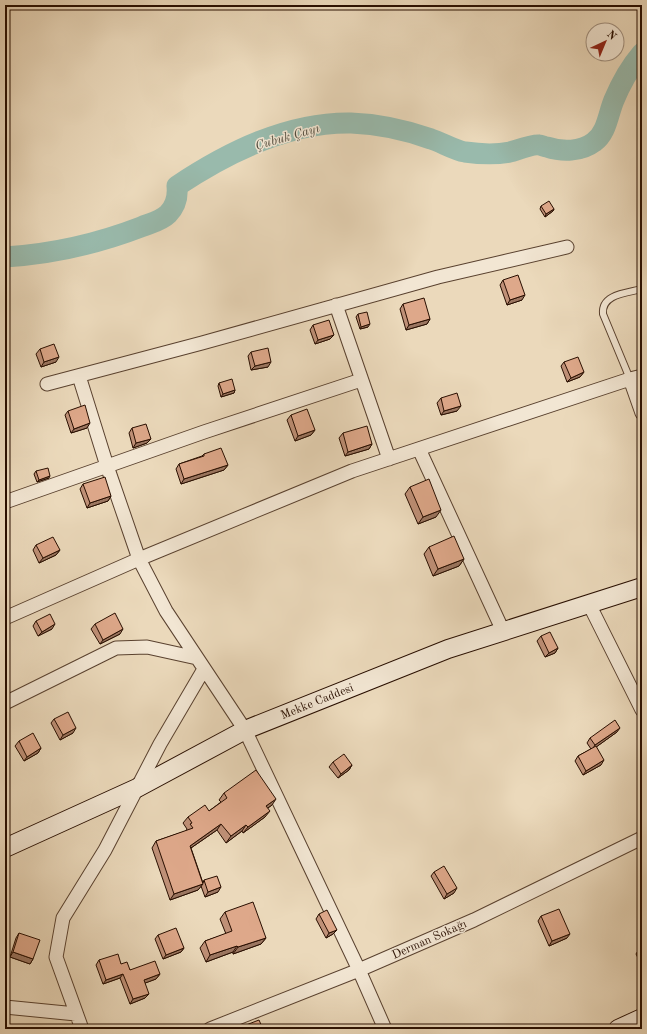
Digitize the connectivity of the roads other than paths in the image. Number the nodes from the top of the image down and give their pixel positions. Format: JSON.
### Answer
{"nodes":[{"id":1,"x":567,"y":247,"type":"dead end"},
{"id":2,"x":642,"y":289,"type":"edge"},
{"id":3,"x":336,"y":305,"type":"junction"},
{"id":4,"x":79,"y":376,"type":"junction"},
{"id":5,"x":636,"y":378,"type":"edge"},
{"id":6,"x":362,"y":380,"type":"junction"},
{"id":7,"x":47,"y":384,"type":"dead end"},
{"id":8,"x":642,"y":413,"type":"edge"},
{"id":9,"x":419,"y":449,"type":"junction"},
{"id":10,"x":389,"y":459,"type":"junction"},
{"id":11,"x":107,"y":466,"type":"junction"},
{"id":12,"x":5,"y":502,"type":"edge"},
{"id":13,"x":139,"y":559,"type":"junction"},
{"id":14,"x":642,"y":587,"type":"edge"},
{"id":15,"x":588,"y":604,"type":"junction"},
{"id":16,"x":5,"y":618,"type":"edge"},
{"id":17,"x":503,"y":631,"type":"junction"},
{"id":18,"x":201,"y":663,"type":"junction"},
{"id":19,"x":5,"y":703,"type":"edge"},
{"id":20,"x":642,"y":710,"type":"edge"},
{"id":21,"x":245,"y":730,"type":"junction"},
{"id":22,"x":137,"y":788,"type":"junction"},
{"id":23,"x":642,"y":838,"type":"edge"},
{"id":24,"x":5,"y":848,"type":"edge"},
{"id":25,"x":359,"y":970,"type":"junction"},
{"id":26,"x":5,"y":1007,"type":"edge"},
{"id":27,"x":76,"y":1014,"type":"junction"},
{"id":28,"x":642,"y":1018,"type":"edge"},
{"id":29,"x":82,"y":1029,"type":"edge"},
{"id":30,"x":210,"y":1029,"type":"edge"},
{"id":31,"x":385,"y":1029,"type":"edge"},
{"id":32,"x":618,"y":1029,"type":"edge"}],
"edges":[{"from":1,"to":3,"type":"street"},
{"from":2,"to":5,"type":"lane"},
{"from":3,"to":4,"type":"street"},
{"from":3,"to":6,"type":"street"},
{"from":4,"to":7,"type":"street"},
{"from":4,"to":11,"type":"street"},
{"from":5,"to":8,"type":"street"},
{"from":5,"to":9,"type":"street"},
{"from":6,"to":10,"type":"street"},
{"from":6,"to":11,"type":"street"},
{"from":9,"to":10,"type":"street"},
{"from":9,"to":17,"type":"street"},
{"from":10,"to":13,"type":"street"},
{"from":11,"to":12,"type":"street"},
{"from":11,"to":13,"type":"street"},
{"from":13,"to":16,"type":"street"},
{"from":13,"to":18,"type":"street"},
{"from":14,"to":15,"type":"street","name":"Mekke Caddesi"},
{"from":15,"to":17,"type":"street","name":"Mekke Caddesi"},
{"from":15,"to":20,"type":"street"},
{"from":17,"to":21,"type":"street","name":"Mekke Caddesi"},
{"from":18,"to":19,"type":"street"},
{"from":18,"to":21,"type":"street"},
{"from":18,"to":22,"type":"street"},
{"from":21,"to":22,"type":"street","name":"Mekke Caddesi"},
{"from":21,"to":25,"type":"street"},
{"from":22,"to":24,"type":"street","name":"Mekke Caddesi"},
{"from":22,"to":27,"type":"street"},
{"from":23,"to":25,"type":"street","name":"Derman Sokağı"},
{"from":25,"to":30,"type":"street","name":"Derman Sokağı"},
{"from":25,"to":31,"type":"street"},
{"from":26,"to":27,"type":"street"},
{"from":27,"to":29,"type":"street"},
{"from":28,"to":32,"type":"street"}]}
